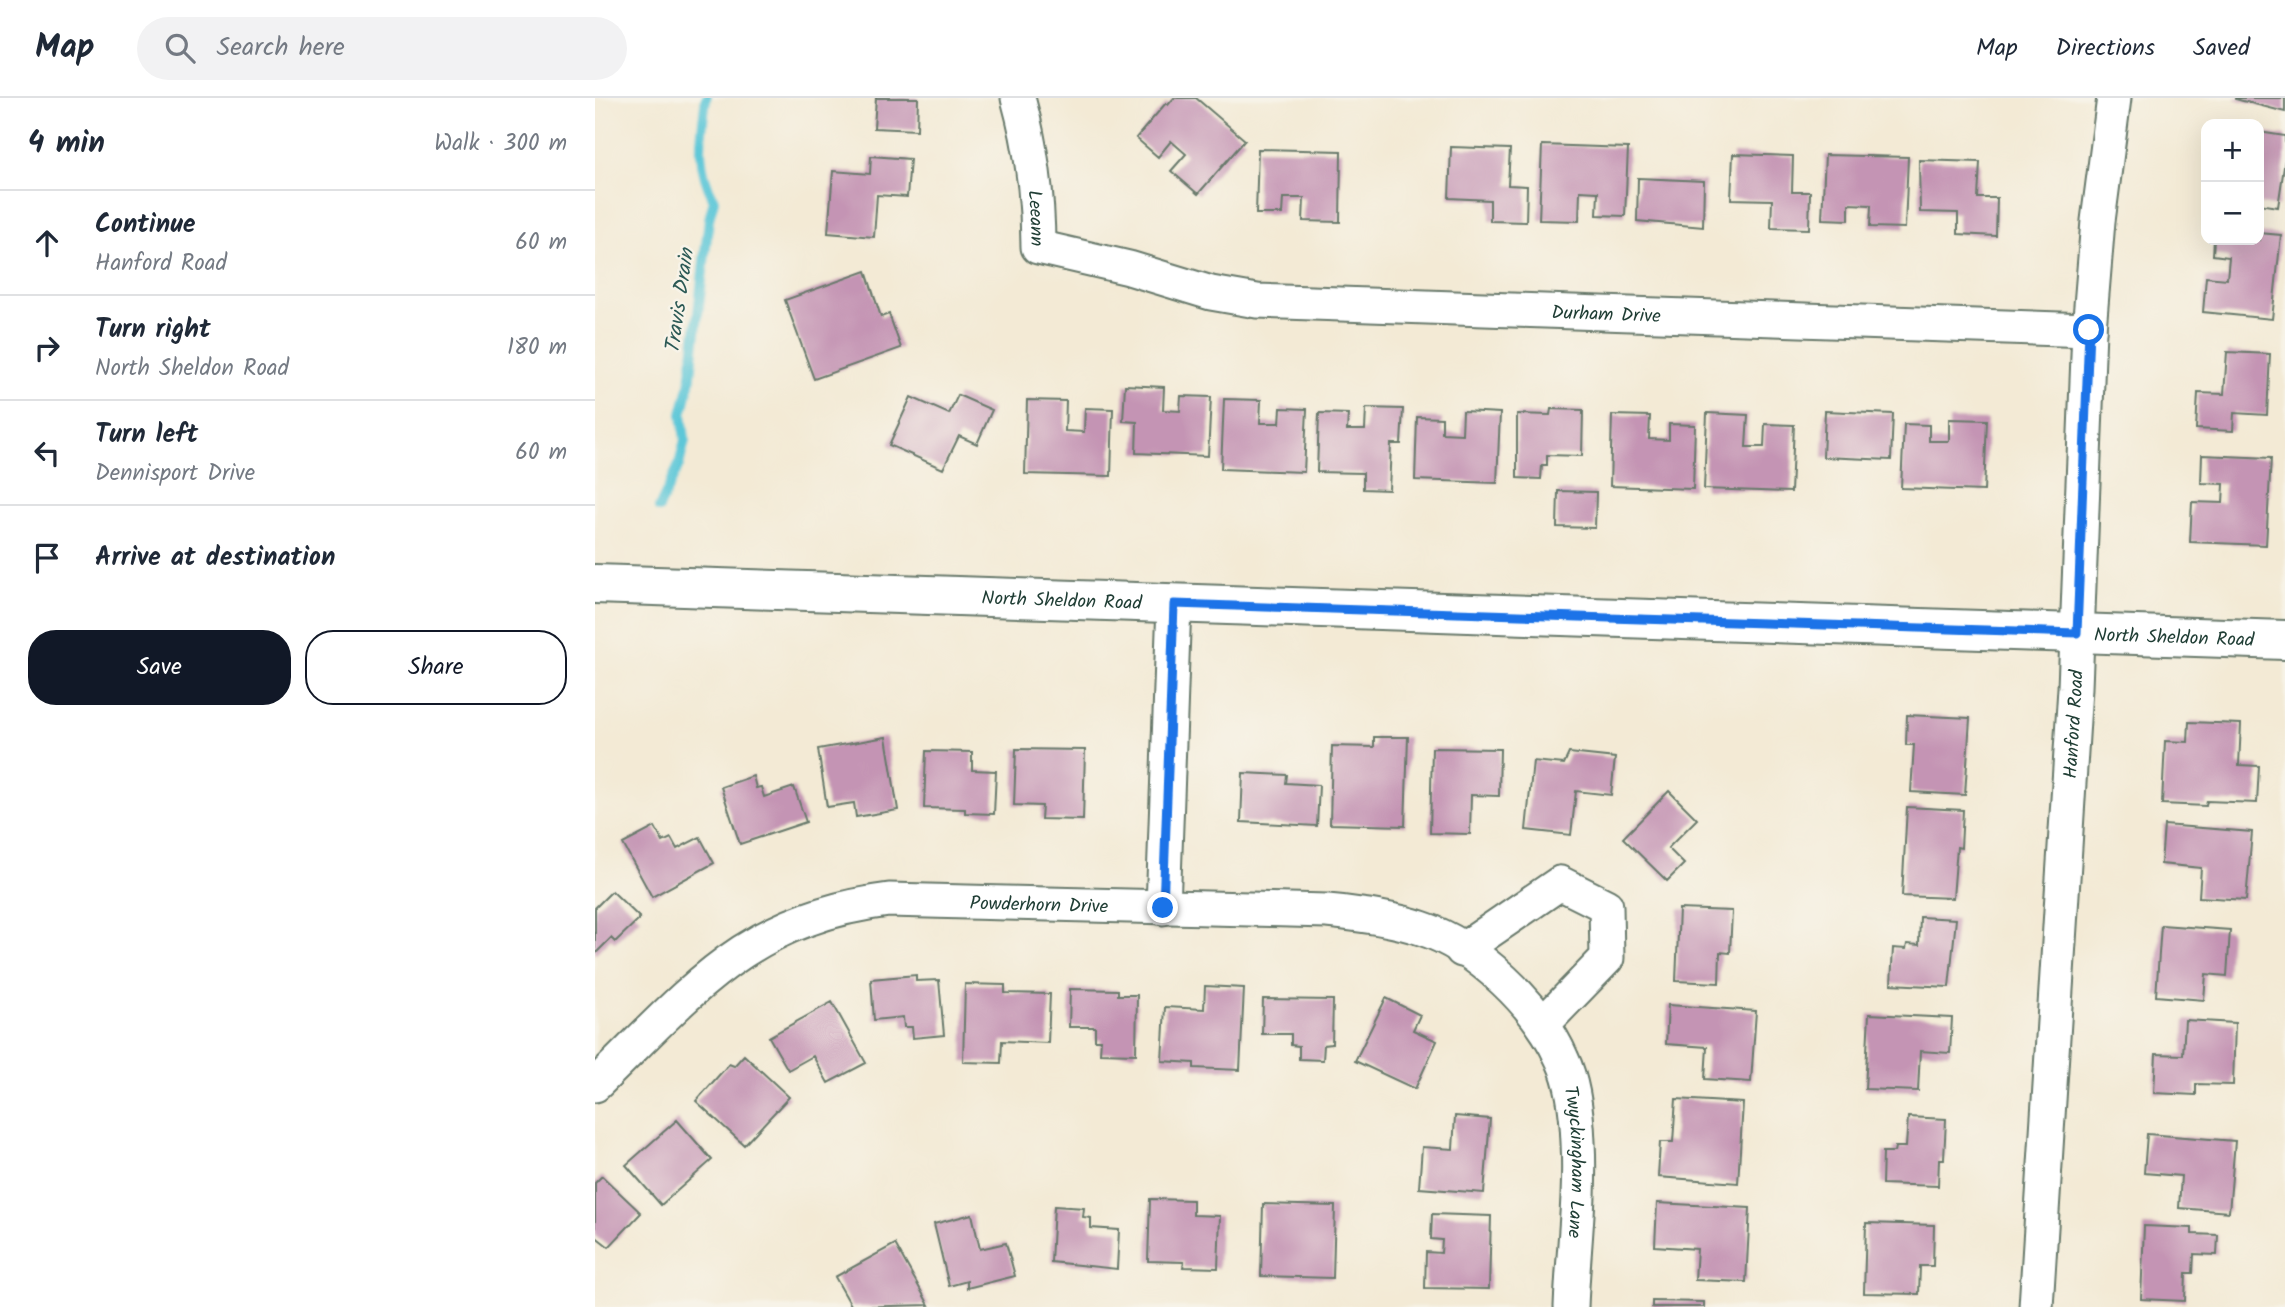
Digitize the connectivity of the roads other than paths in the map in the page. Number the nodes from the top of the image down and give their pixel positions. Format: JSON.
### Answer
{"nodes":[{"id":1,"x":1018,"y":98,"type":"edge"},
{"id":2,"x":2114,"y":98,"type":"edge"},
{"id":3,"x":1129,"y":268,"type":"joint"},
{"id":4,"x":2089,"y":330,"type":"junction"},
{"id":5,"x":595,"y":584,"type":"edge"},
{"id":6,"x":1174,"y":604,"type":"junction"},
{"id":7,"x":2077,"y":633,"type":"junction"},
{"id":8,"x":2285,"y":640,"type":"edge"},
{"id":9,"x":1163,"y":908,"type":"junction"},
{"id":10,"x":1462,"y":950,"type":"junction"},
{"id":11,"x":1507,"y":984,"type":"joint"},
{"id":12,"x":1544,"y":1023,"type":"junction"},
{"id":13,"x":595,"y":1085,"type":"edge"},
{"id":14,"x":1571,"y":1307,"type":"edge"},
{"id":15,"x":2036,"y":1307,"type":"edge"}],
"edges":[{"from":1,"to":3,"type":"street","name":"Leeann"},
{"from":2,"to":4,"type":"street","name":"Hanford Road"},
{"from":3,"to":4,"type":"street","name":"Durham Drive"},
{"from":4,"to":7,"type":"street","name":"Hanford Road"},
{"from":5,"to":6,"type":"street","name":"North Sheldon Road"},
{"from":6,"to":7,"type":"street","name":"North Sheldon Road"},
{"from":6,"to":9,"type":"street"},
{"from":7,"to":8,"type":"street","name":"North Sheldon Road"},
{"from":7,"to":15,"type":"street","name":"Hanford Road"},
{"from":9,"to":10,"type":"street","name":"Powderhorn Drive"},
{"from":9,"to":13,"type":"street","name":"Powderhorn Drive"},
{"from":10,"to":11,"type":"street","name":"Powderhorn Drive"},
{"from":10,"to":12,"type":"street"},
{"from":11,"to":12,"type":"street","name":"Twyckingham Lane"},
{"from":12,"to":14,"type":"street","name":"Twyckingham Lane"}]}
